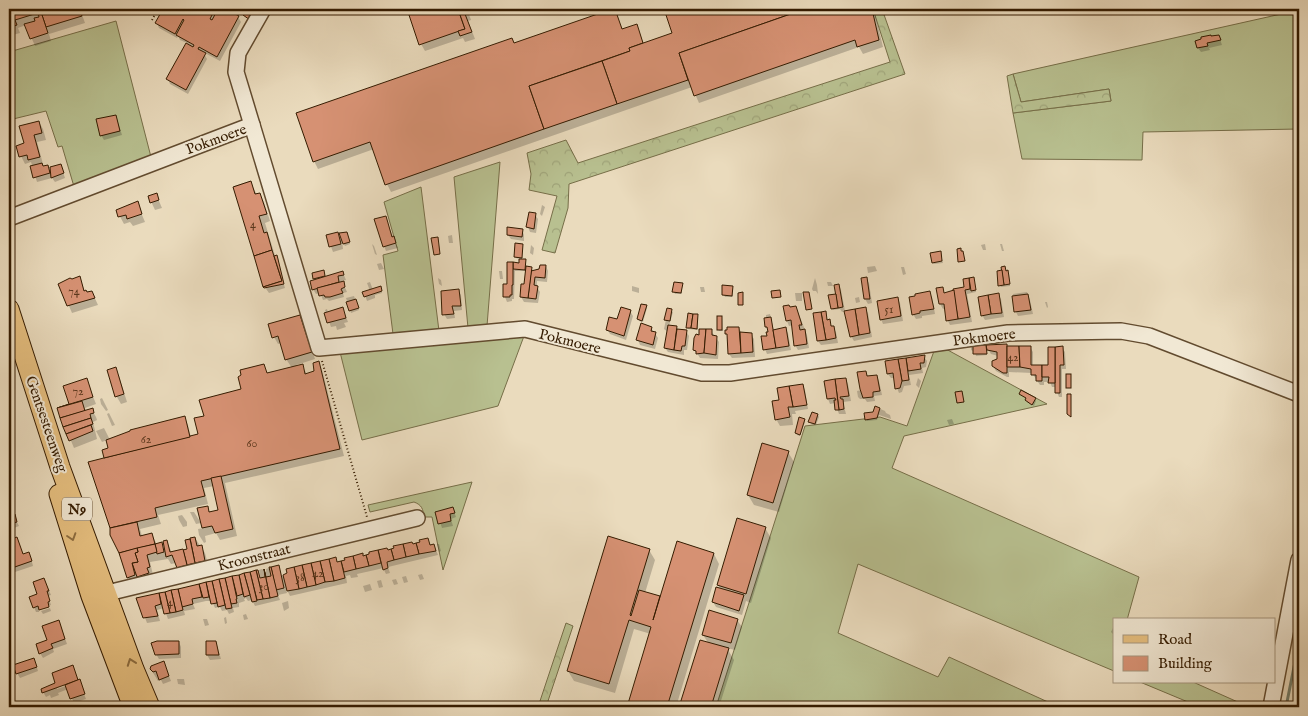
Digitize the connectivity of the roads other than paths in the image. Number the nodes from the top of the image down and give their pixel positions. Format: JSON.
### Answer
{"nodes":[{"id":1,"x":262,"y":9,"type":"edge"},
{"id":2,"x":252,"y":125,"type":"junction"},
{"id":3,"x":9,"y":218,"type":"edge"},
{"id":4,"x":9,"y":309,"type":"edge"},
{"id":5,"x":9,"y":341,"type":"edge"},
{"id":6,"x":1299,"y":394,"type":"edge"},
{"id":7,"x":66,"y":498,"type":"junction"},
{"id":8,"x":417,"y":518,"type":"dead end"},
{"id":9,"x":1299,"y":560,"type":"edge"},
{"id":10,"x":99,"y":594,"type":"junction"},
{"id":11,"x":1276,"y":681,"type":"edge"},
{"id":12,"x":1275,"y":684,"type":"edge"},
{"id":13,"x":133,"y":707,"type":"edge"},
{"id":14,"x":150,"y":707,"type":"edge"},
{"id":15,"x":1271,"y":707,"type":"edge"}],
"edges":[{"from":1,"to":2,"type":"street"},
{"from":2,"to":3,"type":"street","name":"Pokmoere"},
{"from":2,"to":6,"type":"street","name":"Pokmoere"},
{"from":4,"to":7,"type":"main road","name":"Gentsesteenweg","number":"N9"},
{"from":5,"to":7,"type":"main road","name":"Gentsesteenweg","number":"N9"},
{"from":7,"to":10,"type":"main road","name":"Gentsesteenweg","number":"N9"},
{"from":8,"to":10,"type":"street","name":"Kroonstraat"},
{"from":9,"to":11,"type":"street"},
{"from":10,"to":13,"type":"main road","name":"Gentsesteenweg","number":"N9"},
{"from":14,"to":10,"type":"main road","name":"Gentsesteenweg","number":"N9","one_way":true},
{"from":12,"to":15,"type":"street"}]}
